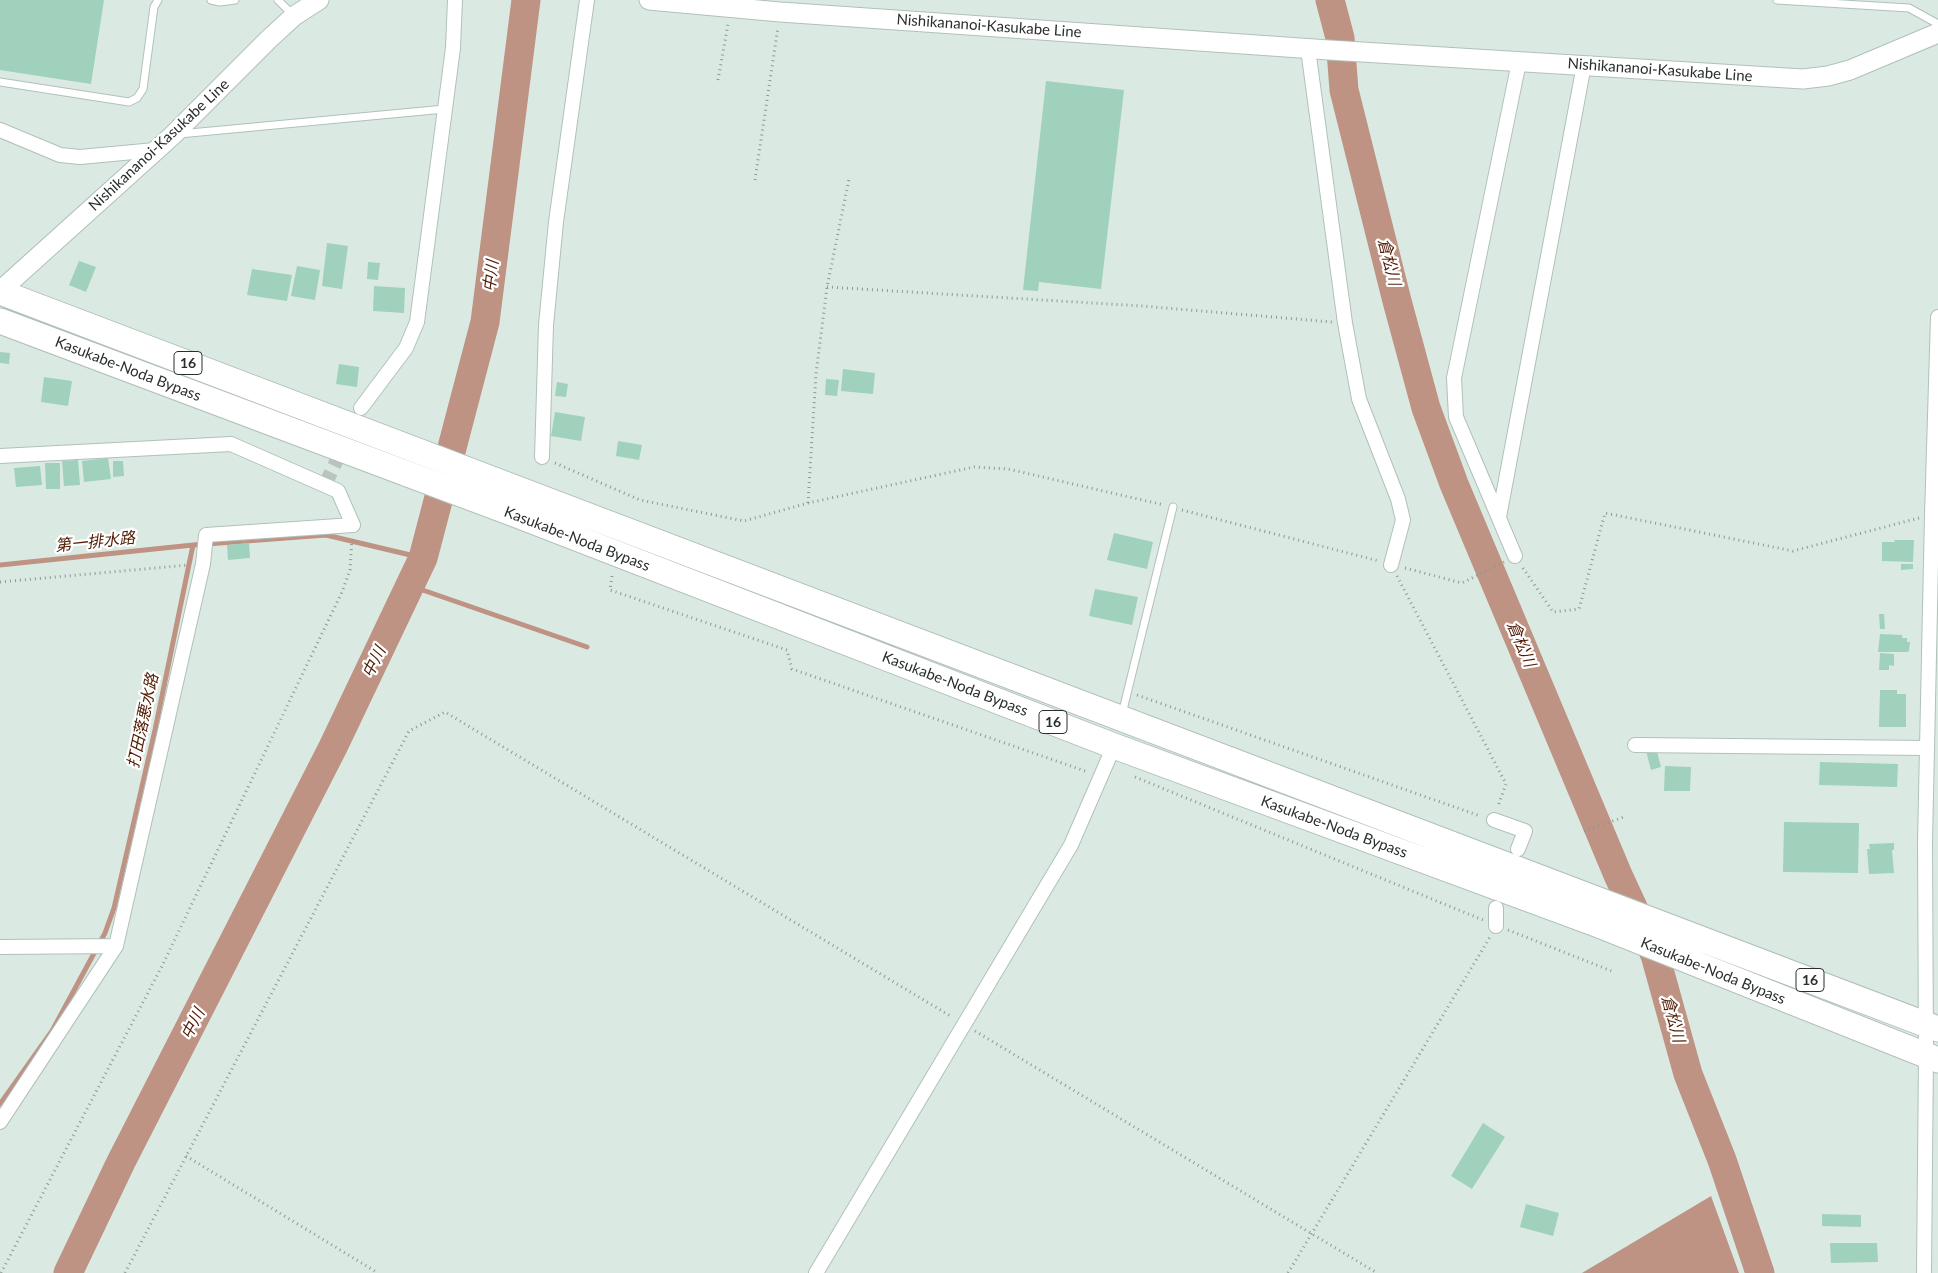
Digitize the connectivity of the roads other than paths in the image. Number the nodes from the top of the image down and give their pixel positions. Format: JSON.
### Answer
{"nodes":[{"id":1,"x":158,"y":0,"type":"edge"},
{"id":2,"x":211,"y":0,"type":"edge"},
{"id":3,"x":235,"y":0,"type":"edge"},
{"id":4,"x":278,"y":0,"type":"edge"},
{"id":5,"x":319,"y":0,"type":"edge"},
{"id":6,"x":455,"y":0,"type":"edge"},
{"id":7,"x":587,"y":0,"type":"edge"},
{"id":8,"x":649,"y":0,"type":"edge"},
{"id":9,"x":1776,"y":0,"type":"edge"},
{"id":10,"x":294,"y":16,"type":"junction"},
{"id":11,"x":1938,"y":24,"type":"edge"},
{"id":12,"x":1938,"y":33,"type":"edge"},
{"id":13,"x":1308,"y":48,"type":"junction"},
{"id":14,"x":1519,"y":62,"type":"junction"},
{"id":15,"x":1584,"y":66,"type":"junction"},
{"id":16,"x":0,"y":82,"type":"edge"},
{"id":17,"x":445,"y":109,"type":"junction"},
{"id":18,"x":0,"y":130,"type":"edge"},
{"id":19,"x":173,"y":135,"type":"junction"},
{"id":20,"x":155,"y":150,"type":"junction"},
{"id":21,"x":0,"y":292,"type":"edge"},
{"id":22,"x":1938,"y":317,"type":"edge"},
{"id":23,"x":0,"y":321,"type":"edge"},
{"id":24,"x":361,"y":408,"type":"dead end"},
{"id":25,"x":0,"y":456,"type":"edge"},
{"id":26,"x":542,"y":457,"type":"road end"},
{"id":27,"x":1173,"y":507,"type":"road end"},
{"id":28,"x":1935,"y":515,"type":"edge"},
{"id":29,"x":1499,"y":517,"type":"junction"},
{"id":30,"x":1515,"y":556,"type":"road end"},
{"id":31,"x":1392,"y":565,"type":"road end"},
{"id":32,"x":1121,"y":719,"type":"junction"},
{"id":33,"x":1636,"y":745,"type":"dead end"},
{"id":34,"x":1927,"y":748,"type":"junction"},
{"id":35,"x":1107,"y":762,"type":"junction"},
{"id":36,"x":1494,"y":820,"type":"road end"},
{"id":37,"x":1518,"y":849,"type":"dead end"},
{"id":38,"x":1496,"y":908,"type":"dead end"},
{"id":39,"x":1496,"y":926,"type":"road end"},
{"id":40,"x":116,"y":946,"type":"junction"},
{"id":41,"x":0,"y":947,"type":"edge"},
{"id":42,"x":1932,"y":1027,"type":"edge"},
{"id":43,"x":1932,"y":1057,"type":"edge"},
{"id":44,"x":0,"y":1122,"type":"edge"},
{"id":45,"x":816,"y":1273,"type":"edge"},
{"id":46,"x":1924,"y":1273,"type":"edge"}],
"edges":[{"from":1,"to":16,"type":"lane"},
{"from":2,"to":3,"type":"lane"},
{"from":4,"to":10,"type":"lane"},
{"from":5,"to":10,"type":"main road","name":"Nishikananoi-Kasukabe Line"},
{"from":6,"to":17,"type":"street"},
{"from":7,"to":26,"type":"street"},
{"from":8,"to":13,"type":"main road","name":"Nishikananoi-Kasukabe Line"},
{"from":9,"to":11,"type":"lane"},
{"from":10,"to":19,"type":"main road","name":"Nishikananoi-Kasukabe Line"},
{"from":12,"to":15,"type":"main road","name":"Nishikananoi-Kasukabe Line"},
{"from":13,"to":14,"type":"main road","name":"Nishikananoi-Kasukabe Line"},
{"from":13,"to":31,"type":"street"},
{"from":14,"to":15,"type":"main road","name":"Nishikananoi-Kasukabe Line"},
{"from":14,"to":29,"type":"street"},
{"from":15,"to":29,"type":"street"},
{"from":17,"to":19,"type":"lane"},
{"from":17,"to":24,"type":"street"},
{"from":18,"to":20,"type":"street"},
{"from":19,"to":20,"type":"main road","name":"Nishikananoi-Kasukabe Line"},
{"from":20,"to":21,"type":"main road","name":"Nishikananoi-Kasukabe Line"},
{"from":21,"to":32,"type":"highway","name":"Kasukabe-Noda Bypass","number":"16"},
{"from":22,"to":28,"type":"street"},
{"from":23,"to":35,"type":"highway","name":"Kasukabe-Noda Bypass","number":"16"},
{"from":25,"to":40,"type":"street"},
{"from":27,"to":32,"type":"lane"},
{"from":28,"to":34,"type":"street"},
{"from":29,"to":30,"type":"street"},
{"from":32,"to":42,"type":"highway","name":"Kasukabe-Noda Bypass","number":"16"},
{"from":33,"to":34,"type":"street"},
{"from":34,"to":42,"type":"street"},
{"from":35,"to":43,"type":"highway","name":"Kasukabe-Noda Bypass","number":"16"},
{"from":35,"to":45,"type":"street"},
{"from":36,"to":37,"type":"street"},
{"from":38,"to":39,"type":"street"},
{"from":40,"to":41,"type":"street"},
{"from":40,"to":44,"type":"street"},
{"from":42,"to":43,"type":"street"},
{"from":43,"to":46,"type":"street"}]}
